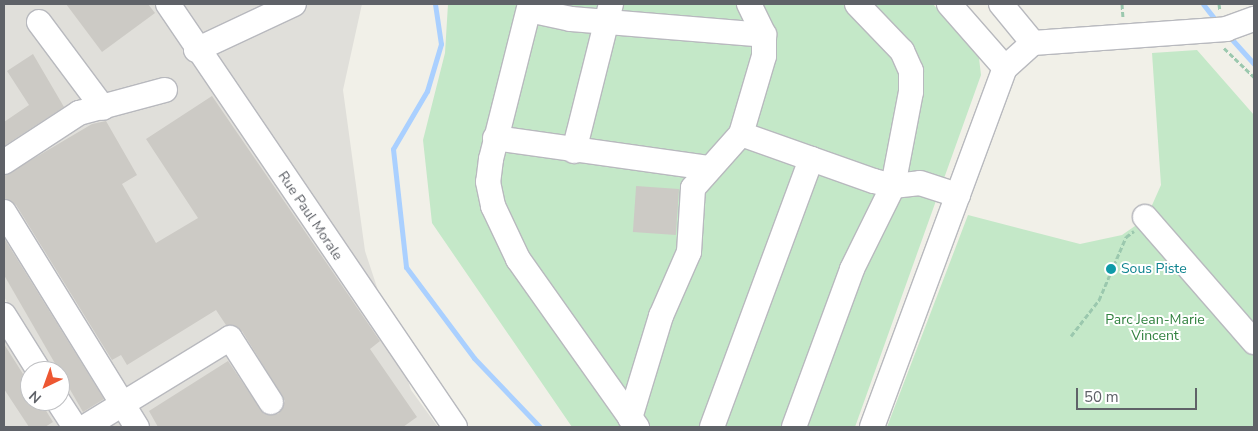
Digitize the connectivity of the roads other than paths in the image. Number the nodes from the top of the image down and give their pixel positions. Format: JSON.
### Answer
{"nodes":[{"id":1,"x":168,"y":4,"type":"edge"},
{"id":2,"x":294,"y":4,"type":"edge"},
{"id":3,"x":749,"y":4,"type":"edge"},
{"id":4,"x":858,"y":4,"type":"edge"},
{"id":5,"x":950,"y":4,"type":"edge"},
{"id":6,"x":1001,"y":4,"type":"edge"},
{"id":7,"x":530,"y":7,"type":"edge"},
{"id":8,"x":609,"y":13,"type":"edge"},
{"id":9,"x":1254,"y":19,"type":"edge"},
{"id":10,"x":39,"y":22,"type":"dead end"},
{"id":11,"x":764,"y":35,"type":"junction"},
{"id":12,"x":1033,"y":43,"type":"junction"},
{"id":13,"x":196,"y":50,"type":"junction"},
{"id":14,"x":1005,"y":68,"type":"junction"},
{"id":15,"x":165,"y":90,"type":"dead end"},
{"id":16,"x":103,"y":108,"type":"junction"},
{"id":17,"x":741,"y":134,"type":"junction"},
{"id":18,"x":495,"y":138,"type":"junction"},
{"id":19,"x":574,"y":151,"type":"junction"},
{"id":20,"x":811,"y":159,"type":"junction"},
{"id":21,"x":4,"y":162,"type":"edge"},
{"id":22,"x":708,"y":168,"type":"junction"},
{"id":23,"x":893,"y":186,"type":"junction"},
{"id":24,"x":958,"y":195,"type":"junction"},
{"id":25,"x":4,"y":212,"type":"edge"},
{"id":26,"x":1146,"y":219,"type":"road end"},
{"id":27,"x":4,"y":315,"type":"edge"},
{"id":28,"x":1254,"y":342,"type":"edge"},
{"id":29,"x":33,"y":361,"type":"edge"},
{"id":30,"x":271,"y":402,"type":"dead end"},
{"id":31,"x":120,"y":406,"type":"junction"},
{"id":32,"x":65,"y":411,"type":"edge"},
{"id":33,"x":634,"y":423,"type":"edge"},
{"id":34,"x":75,"y":426,"type":"edge"},
{"id":35,"x":137,"y":427,"type":"edge"},
{"id":36,"x":455,"y":427,"type":"edge"},
{"id":37,"x":712,"y":427,"type":"edge"},
{"id":38,"x":794,"y":427,"type":"edge"},
{"id":39,"x":872,"y":427,"type":"edge"}],
"edges":[{"from":1,"to":13,"type":"street","name":"Rue Paul Morale"},
{"from":2,"to":13,"type":"street"},
{"from":3,"to":11,"type":"street"},
{"from":4,"to":23,"type":"street"},
{"from":5,"to":14,"type":"street"},
{"from":6,"to":12,"type":"street"},
{"from":7,"to":8,"type":"street"},
{"from":7,"to":18,"type":"street"},
{"from":8,"to":11,"type":"street"},
{"from":8,"to":19,"type":"street"},
{"from":9,"to":12,"type":"street"},
{"from":10,"to":16,"type":"street"},
{"from":11,"to":17,"type":"street"},
{"from":12,"to":14,"type":"street"},
{"from":13,"to":36,"type":"street","name":"Rue Paul Morale"},
{"from":14,"to":24,"type":"street"},
{"from":15,"to":16,"type":"street"},
{"from":16,"to":21,"type":"street"},
{"from":17,"to":20,"type":"street"},
{"from":17,"to":22,"type":"street"},
{"from":18,"to":19,"type":"street"},
{"from":18,"to":33,"type":"street"},
{"from":19,"to":22,"type":"street"},
{"from":20,"to":23,"type":"street"},
{"from":20,"to":37,"type":"street"},
{"from":22,"to":33,"type":"street"},
{"from":23,"to":24,"type":"street"},
{"from":23,"to":38,"type":"street"},
{"from":24,"to":39,"type":"street"},
{"from":25,"to":31,"type":"street"},
{"from":26,"to":28,"type":"street"},
{"from":27,"to":29,"type":"street"},
{"from":30,"to":31,"type":"street"},
{"from":31,"to":34,"type":"street"},
{"from":31,"to":35,"type":"street"},
{"from":32,"to":34,"type":"street"}]}
